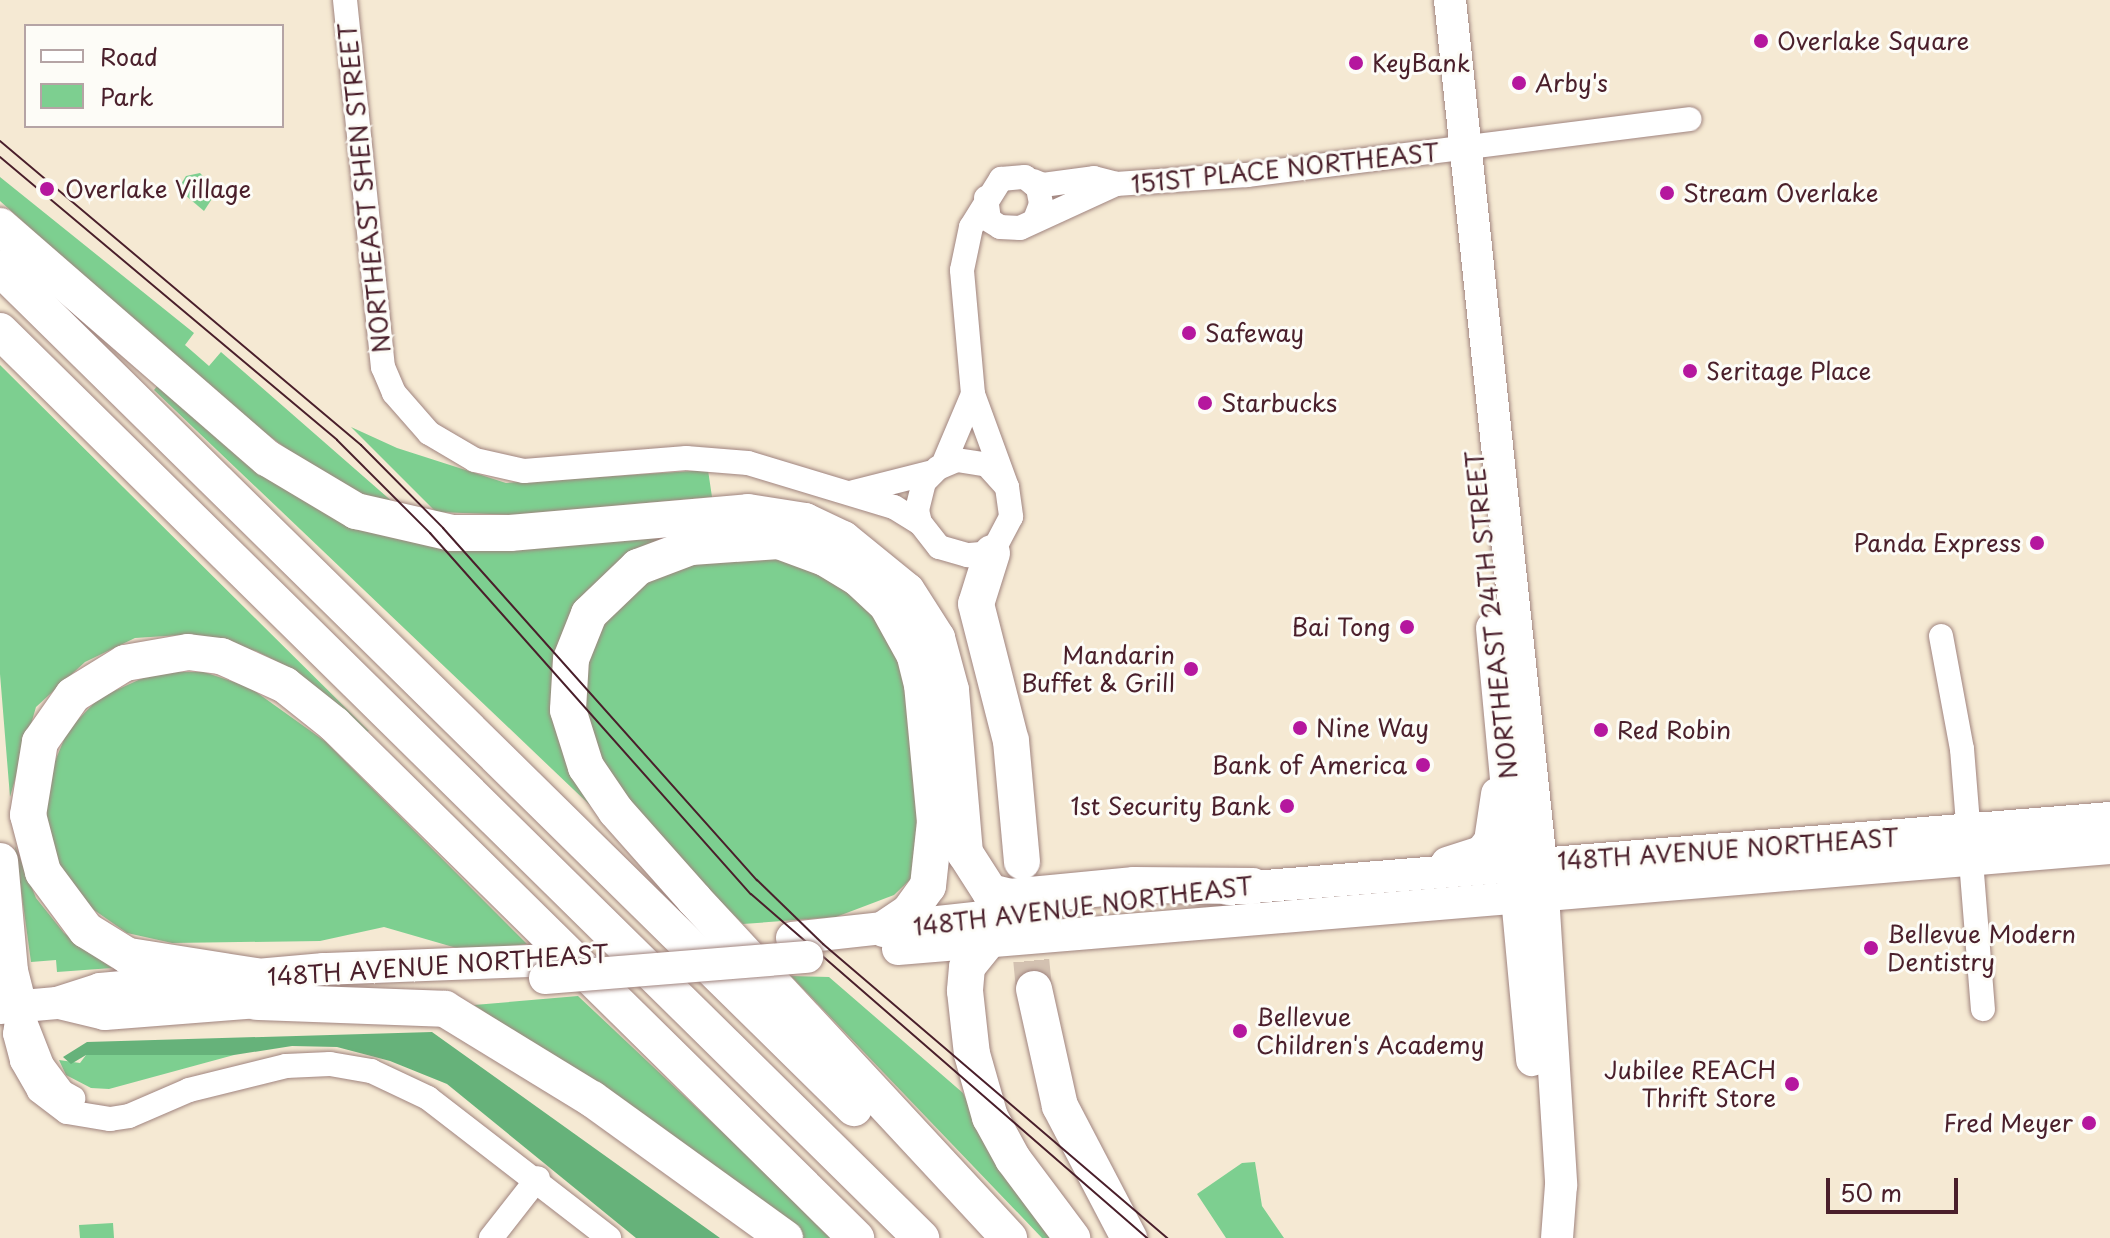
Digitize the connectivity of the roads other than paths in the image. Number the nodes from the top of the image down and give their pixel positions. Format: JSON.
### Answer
{"nodes":[{"id":1,"x":345,"y":0,"type":"edge"},
{"id":2,"x":1428,"y":0,"type":"edge"},
{"id":3,"x":1450,"y":0,"type":"edge"},
{"id":4,"x":1689,"y":119,"type":"dead end"},
{"id":5,"x":1453,"y":151,"type":"junction"},
{"id":6,"x":1033,"y":181,"type":"junction"},
{"id":7,"x":1116,"y":184,"type":"junction"},
{"id":8,"x":986,"y":198,"type":"junction"},
{"id":9,"x":1035,"y":220,"type":"junction"},
{"id":10,"x":0,"y":226,"type":"edge"},
{"id":11,"x":1009,"y":229,"type":"junction"},
{"id":12,"x":964,"y":261,"type":"junction"},
{"id":13,"x":0,"y":268,"type":"edge"},
{"id":14,"x":0,"y":331,"type":"edge"},
{"id":15,"x":1478,"y":391,"type":"junction"},
{"id":16,"x":973,"y":394,"type":"junction"},
{"id":17,"x":938,"y":468,"type":"junction"},
{"id":18,"x":1007,"y":487,"type":"junction"},
{"id":19,"x":851,"y":493,"type":"junction"},
{"id":20,"x":920,"y":523,"type":"junction"},
{"id":21,"x":992,"y":553,"type":"junction"},
{"id":22,"x":1941,"y":636,"type":"dead end"},
{"id":23,"x":1500,"y":703,"type":"junction"},
{"id":24,"x":2110,"y":818,"type":"edge"},
{"id":25,"x":1969,"y":844,"type":"junction"},
{"id":26,"x":2110,"y":848,"type":"edge"},
{"id":27,"x":0,"y":861,"type":"edge"},
{"id":28,"x":1022,"y":862,"type":"dead end"},
{"id":29,"x":1414,"y":873,"type":"junction"},
{"id":30,"x":1530,"y":878,"type":"junction"},
{"id":31,"x":1253,"y":886,"type":"junction"},
{"id":32,"x":884,"y":929,"type":"junction"},
{"id":33,"x":988,"y":941,"type":"junction"},
{"id":34,"x":800,"y":947,"type":"junction"},
{"id":35,"x":256,"y":989,"type":"junction"},
{"id":36,"x":1034,"y":989,"type":"tunnel mouth"},
{"id":37,"x":10,"y":1007,"type":"edge"},
{"id":38,"x":1983,"y":1009,"type":"dead end"},
{"id":39,"x":538,"y":1178,"type":"junction"},
{"id":40,"x":1556,"y":1233,"type":"edge"},
{"id":41,"x":491,"y":1238,"type":"edge"},
{"id":42,"x":609,"y":1238,"type":"edge"},
{"id":43,"x":785,"y":1238,"type":"edge"},
{"id":44,"x":856,"y":1238,"type":"edge"},
{"id":45,"x":921,"y":1238,"type":"edge"},
{"id":46,"x":986,"y":1238,"type":"edge"},
{"id":47,"x":1009,"y":1238,"type":"edge"},
{"id":48,"x":1072,"y":1238,"type":"edge"},
{"id":49,"x":1129,"y":1238,"type":"edge"}],
"edges":[{"from":1,"to":19,"type":"street","name":"NORTHEAST SHEN STREET"},
{"from":2,"to":5,"type":"main road","name":"NORTHEAST 24TH STREET"},
{"from":3,"to":5,"type":"main road","name":"NORTHEAST 24TH STREET"},
{"from":4,"to":5,"type":"street","name":"151ST PLACE NORTHEAST"},
{"from":5,"to":7,"type":"street","name":"151ST PLACE NORTHEAST"},
{"from":5,"to":15,"type":"main road","name":"NORTHEAST 24TH STREET"},
{"from":6,"to":7,"type":"street","name":"151ST PLACE NORTHEAST"},
{"from":6,"to":8,"type":"street"},
{"from":6,"to":9,"type":"street"},
{"from":7,"to":9,"type":"street","name":"151ST PLACE NORTHEAST"},
{"from":8,"to":11,"type":"street"},
{"from":8,"to":12,"type":"street"},
{"from":9,"to":11,"type":"street"},
{"from":10,"to":31,"type":"highway"},
{"from":11,"to":12,"type":"street"},
{"from":12,"to":16,"type":"street"},
{"from":13,"to":46,"type":"highway"},
{"from":14,"to":45,"type":"highway"},
{"from":15,"to":23,"type":"main road","name":"NORTHEAST 24TH STREET"},
{"from":15,"to":30,"type":"main road","name":"NORTHEAST 24TH STREET"},
{"from":16,"to":17,"type":"street"},
{"from":16,"to":18,"type":"street"},
{"from":17,"to":18,"type":"street"},
{"from":17,"to":19,"type":"street"},
{"from":17,"to":20,"type":"street"},
{"from":18,"to":21,"type":"street"},
{"from":19,"to":20,"type":"street","name":"NORTHEAST SHEN STREET"},
{"from":20,"to":21,"type":"street"},
{"from":21,"to":28,"type":"highway"},
{"from":22,"to":25,"type":"street"},
{"from":23,"to":29,"type":"main road"},
{"from":23,"to":30,"type":"main road","name":"NORTHEAST 24TH STREET"},
{"from":24,"to":25,"type":"main road","name":"148TH AVENUE NORTHEAST"},
{"from":25,"to":26,"type":"main road","name":"148TH AVENUE NORTHEAST"},
{"from":25,"to":30,"type":"main road","name":"148TH AVENUE NORTHEAST"},
{"from":25,"to":38,"type":"street"},
{"from":27,"to":37,"type":"highway"},
{"from":29,"to":30,"type":"main road","name":"148TH AVENUE NORTHEAST"},
{"from":29,"to":31,"type":"main road","name":"148TH AVENUE NORTHEAST"},
{"from":30,"to":33,"type":"main road","name":"148TH AVENUE NORTHEAST"},
{"from":30,"to":40,"type":"main road","name":"NORTHEAST 24TH STREET"},
{"from":31,"to":32,"type":"main road","name":"148TH AVENUE NORTHEAST"},
{"from":32,"to":34,"type":"main road","name":"148TH AVENUE NORTHEAST"},
{"from":32,"to":47,"type":"highway"},
{"from":33,"to":34,"type":"main road","name":"148TH AVENUE NORTHEAST"},
{"from":33,"to":48,"type":"highway"},
{"from":34,"to":35,"type":"main road","name":"148TH AVENUE NORTHEAST","bridge":true},
{"from":35,"to":37,"type":"main road","name":"148TH AVENUE NORTHEAST"},
{"from":35,"to":43,"type":"highway"},
{"from":35,"to":44,"type":"highway"},
{"from":36,"to":49,"type":"highway"},
{"from":37,"to":39,"type":"street"},
{"from":39,"to":41,"type":"street"},
{"from":39,"to":42,"type":"street"}]}
